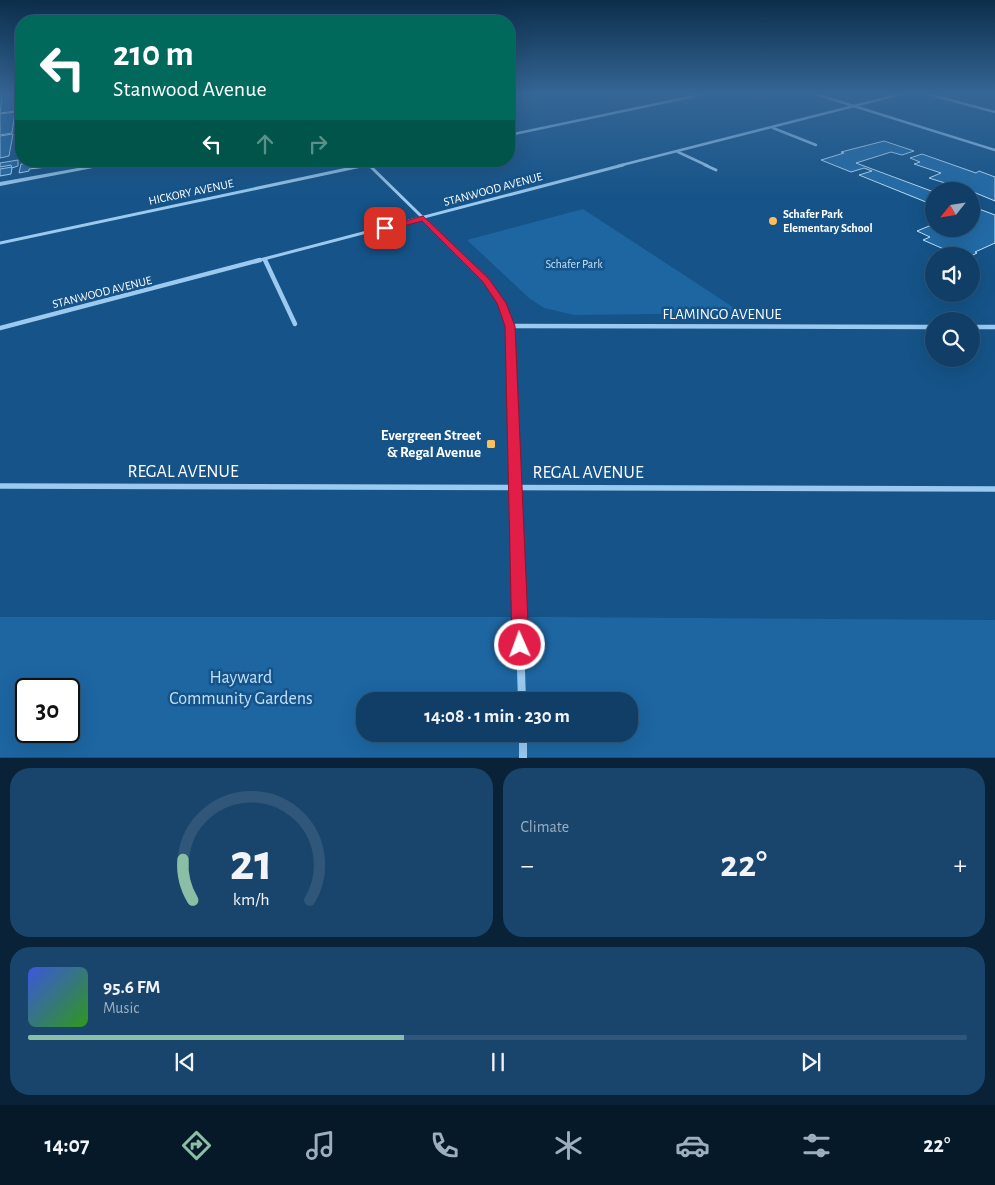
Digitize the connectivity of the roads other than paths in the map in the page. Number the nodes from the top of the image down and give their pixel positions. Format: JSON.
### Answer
{"nodes":[{"id":1,"x":541,"y":128,"type":"edge"},
{"id":2,"x":771,"y":128,"type":"edge"},
{"id":3,"x":773,"y":128,"type":"edge"},
{"id":4,"x":926,"y":128,"type":"edge"},
{"id":5,"x":515,"y":134,"type":"edge"},
{"id":6,"x":816,"y":145,"type":"dead end"},
{"id":7,"x":995,"y":150,"type":"edge"},
{"id":8,"x":678,"y":152,"type":"junction"},
{"id":9,"x":94,"y":167,"type":"edge"},
{"id":10,"x":349,"y":167,"type":"edge"},
{"id":11,"x":371,"y":167,"type":"edge"},
{"id":12,"x":716,"y":170,"type":"dead end"},
{"id":13,"x":0,"y":184,"type":"edge"},
{"id":14,"x":423,"y":218,"type":"junction"},
{"id":15,"x":0,"y":243,"type":"edge"},
{"id":16,"x":265,"y":260,"type":"junction"},
{"id":17,"x":295,"y":324,"type":"dead end"},
{"id":18,"x":510,"y":326,"type":"junction"},
{"id":19,"x":925,"y":327,"type":"edge"},
{"id":20,"x":980,"y":327,"type":"edge"},
{"id":21,"x":995,"y":327,"type":"edge"},
{"id":22,"x":0,"y":328,"type":"edge"},
{"id":23,"x":0,"y":486,"type":"edge"},
{"id":24,"x":516,"y":487,"type":"junction"},
{"id":25,"x":995,"y":489,"type":"edge"},
{"id":26,"x":522,"y":692,"type":"edge"},
{"id":27,"x":523,"y":742,"type":"edge"},
{"id":28,"x":523,"y":758,"type":"edge"}],
"edges":[{"from":1,"to":5,"type":"street"},
{"from":2,"to":8,"type":"street","name":"STANWOOD AVENUE"},
{"from":3,"to":6,"type":"street"},
{"from":4,"to":7,"type":"street"},
{"from":8,"to":12,"type":"street"},
{"from":8,"to":14,"type":"street","name":"STANWOOD AVENUE"},
{"from":9,"to":13,"type":"street"},
{"from":10,"to":15,"type":"street","name":"HICKORY AVENUE"},
{"from":11,"to":14,"type":"street"},
{"from":14,"to":16,"type":"street","name":"STANWOOD AVENUE"},
{"from":14,"to":18,"type":"street"},
{"from":16,"to":17,"type":"street"},
{"from":16,"to":22,"type":"street","name":"STANWOOD AVENUE"},
{"from":18,"to":19,"type":"street","name":"FLAMINGO AVENUE"},
{"from":18,"to":24,"type":"street"},
{"from":20,"to":21,"type":"street"},
{"from":23,"to":24,"type":"street","name":"REGAL AVENUE"},
{"from":24,"to":25,"type":"street","name":"REGAL AVENUE"},
{"from":24,"to":26,"type":"street"},
{"from":27,"to":28,"type":"street"}]}
